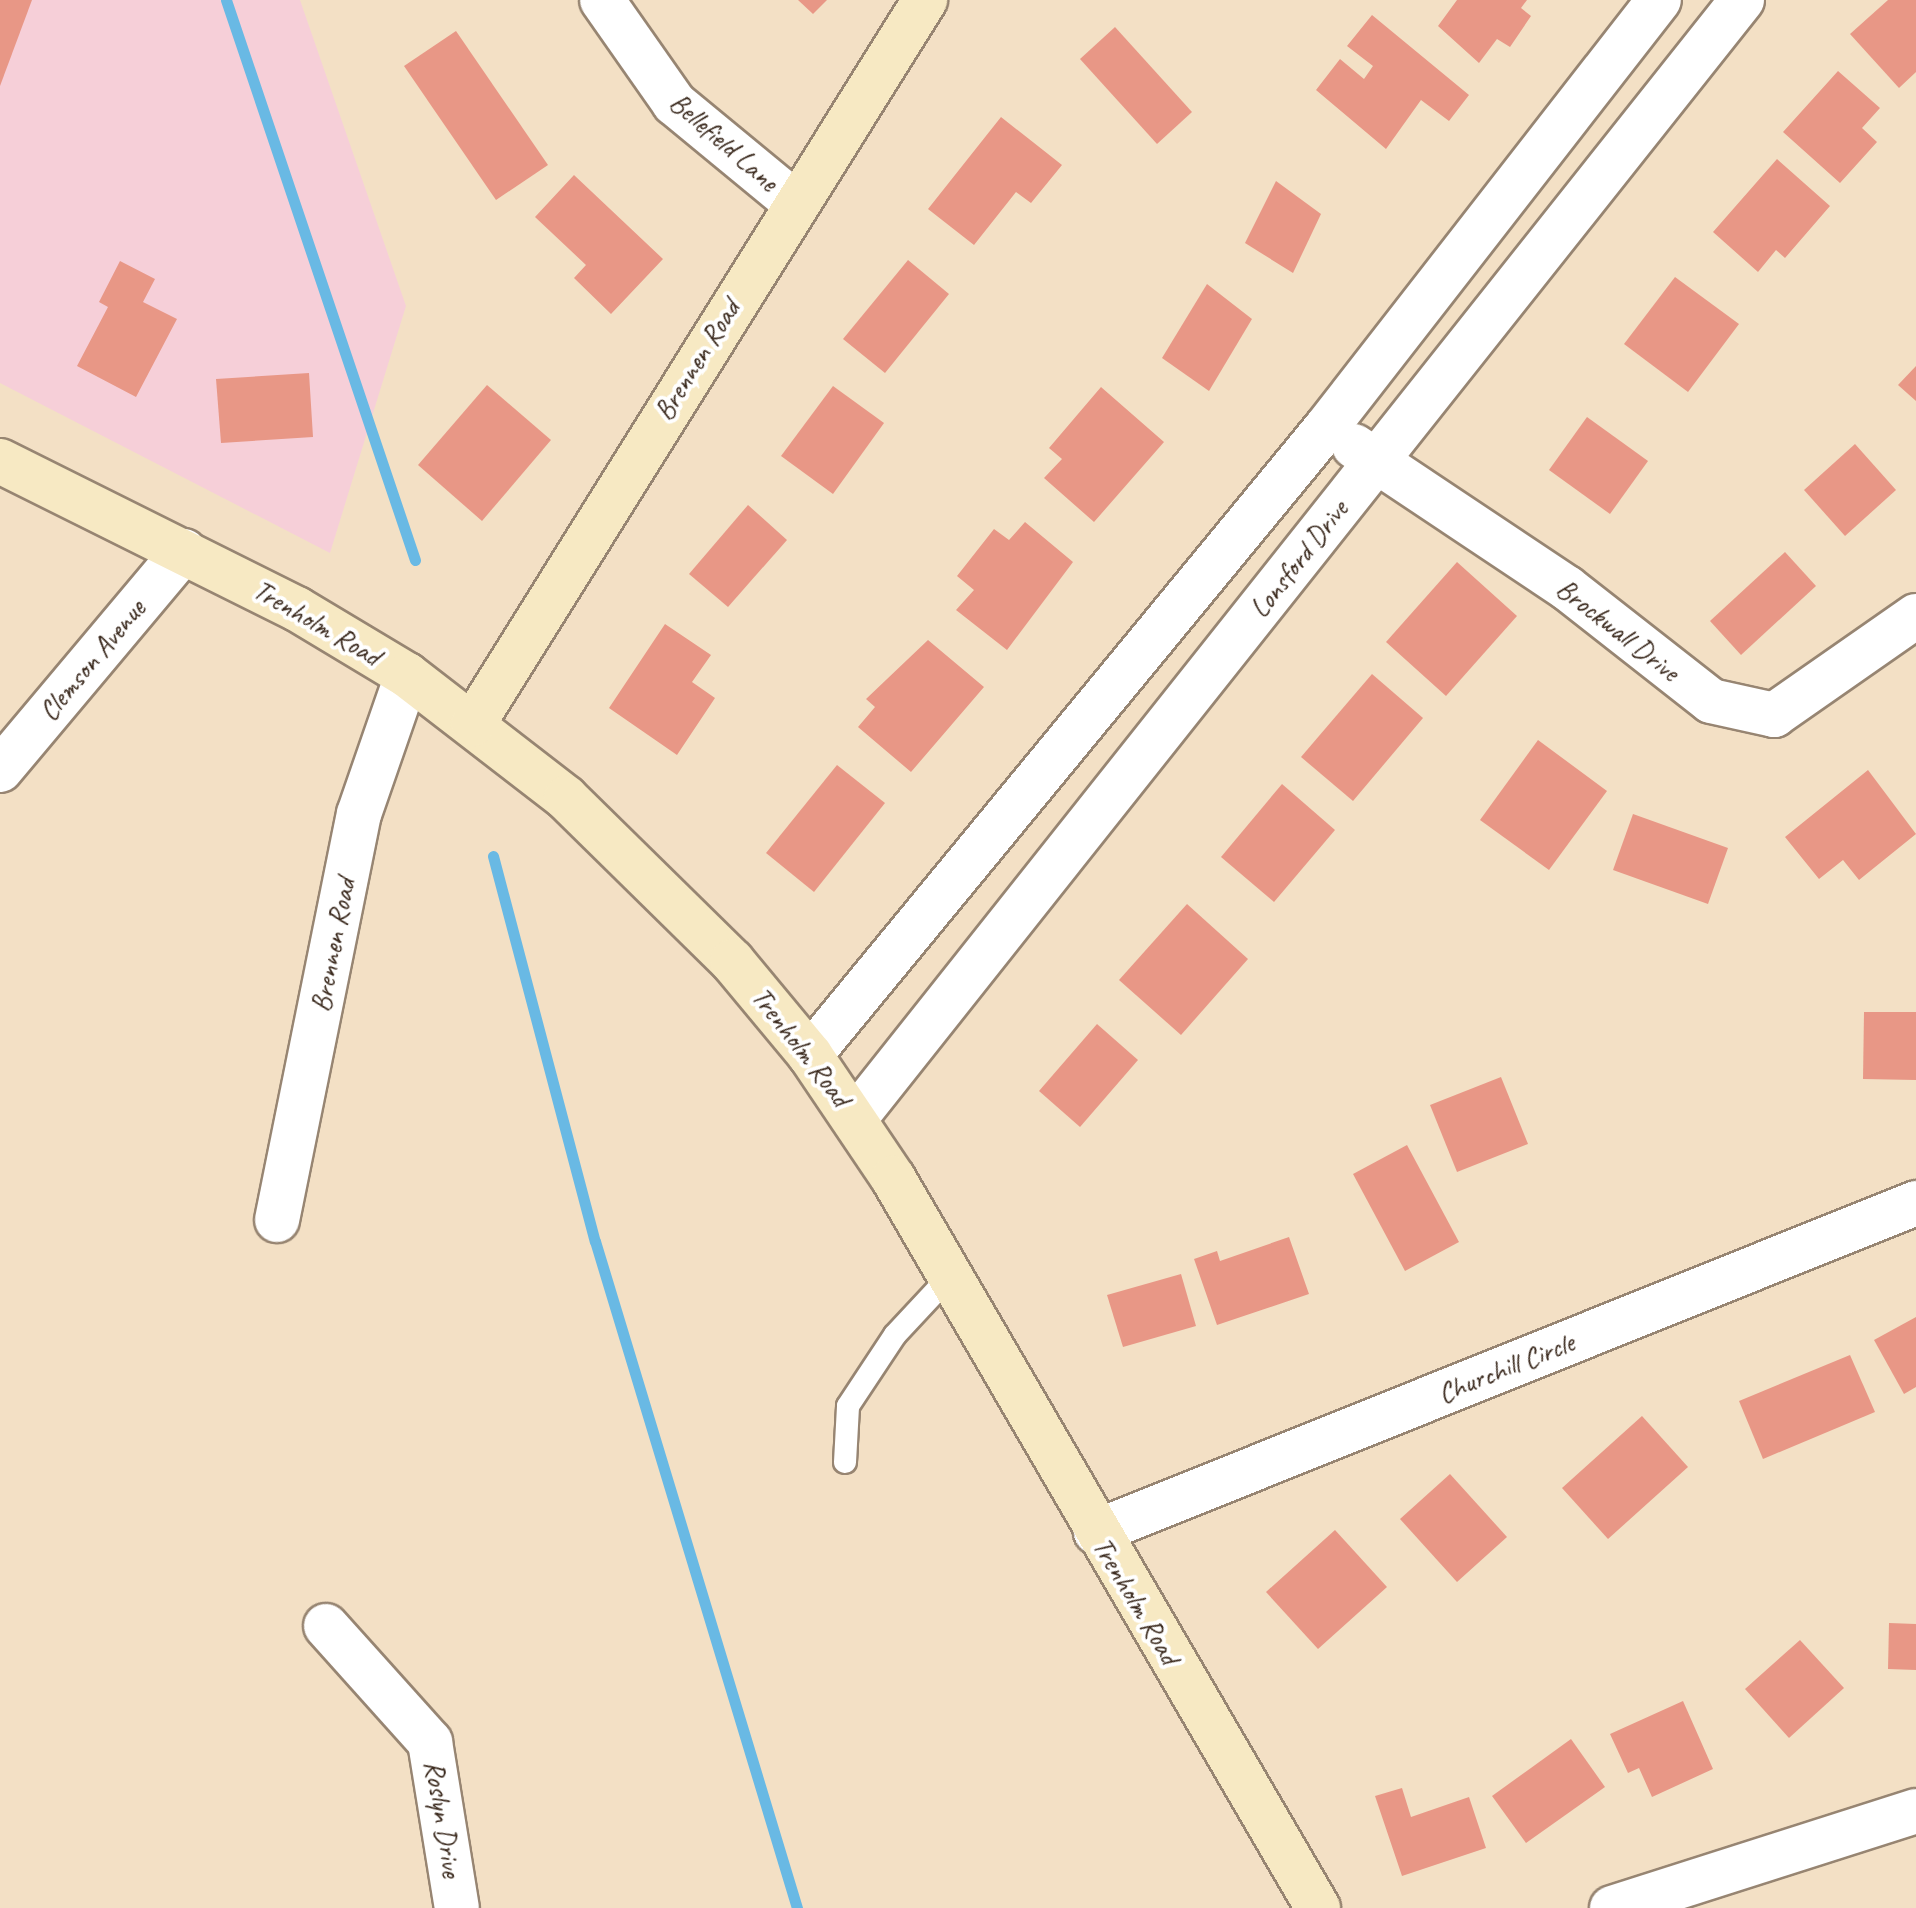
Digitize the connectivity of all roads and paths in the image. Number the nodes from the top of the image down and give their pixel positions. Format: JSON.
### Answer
{"nodes":[{"id":1,"x":602,"y":0,"type":"edge"},
{"id":2,"x":925,"y":0,"type":"edge"},
{"id":3,"x":1659,"y":0,"type":"edge"},
{"id":4,"x":1742,"y":0,"type":"edge"},
{"id":5,"x":794,"y":202,"type":"junction"},
{"id":6,"x":1326,"y":428,"type":"junction"},
{"id":7,"x":0,"y":461,"type":"edge"},
{"id":8,"x":1377,"y":461,"type":"junction"},
{"id":9,"x":184,"y":551,"type":"junction"},
{"id":10,"x":1916,"y":616,"type":"edge"},
{"id":11,"x":407,"y":675,"type":"junction"},
{"id":12,"x":473,"y":724,"type":"junction"},
{"id":13,"x":0,"y":770,"type":"edge"},
{"id":14,"x":810,"y":1055,"type":"junction"},
{"id":15,"x":855,"y":1118,"type":"junction"},
{"id":16,"x":1916,"y":1203,"type":"edge"},
{"id":17,"x":277,"y":1220,"type":"dead end"},
{"id":18,"x":950,"y":1276,"type":"junction"},
{"id":19,"x":845,"y":1462,"type":"dead end"},
{"id":20,"x":1096,"y":1532,"type":"junction"},
{"id":21,"x":326,"y":1626,"type":"dead end"},
{"id":22,"x":1916,"y":1811,"type":"edge"},
{"id":23,"x":457,"y":1908,"type":"edge"},
{"id":24,"x":1318,"y":1908,"type":"edge"},
{"id":25,"x":1612,"y":1908,"type":"edge"}],
"edges":[{"from":1,"to":5,"type":"street","name":"Bellefield Lane"},
{"from":2,"to":5,"type":"main road","name":"Brennen Road"},
{"from":3,"to":6,"type":"street"},
{"from":4,"to":8,"type":"street","name":"Lonsford Drive"},
{"from":5,"to":12,"type":"main road","name":"Brennen Road"},
{"from":6,"to":8,"type":"street","name":"Brockwall Drive"},
{"from":6,"to":14,"type":"street"},
{"from":7,"to":9,"type":"main road","name":"Trenholm Road"},
{"from":8,"to":10,"type":"street","name":"Brockwall Drive"},
{"from":8,"to":15,"type":"street","name":"Lonsford Drive"},
{"from":9,"to":11,"type":"main road","name":"Trenholm Road"},
{"from":9,"to":13,"type":"street","name":"Clemson Avenue"},
{"from":11,"to":12,"type":"main road","name":"Trenholm Road"},
{"from":11,"to":17,"type":"street","name":"Brennen Road"},
{"from":12,"to":14,"type":"main road","name":"Trenholm Road"},
{"from":14,"to":15,"type":"main road","name":"Trenholm Road"},
{"from":15,"to":18,"type":"main road","name":"Trenholm Road"},
{"from":16,"to":20,"type":"street","name":"Churchill Circle"},
{"from":18,"to":19,"type":"lane"},
{"from":18,"to":20,"type":"main road","name":"Trenholm Road"},
{"from":20,"to":24,"type":"main road","name":"Trenholm Road"},
{"from":21,"to":23,"type":"street","name":"Roslyn Drive"},
{"from":22,"to":25,"type":"street"}]}
